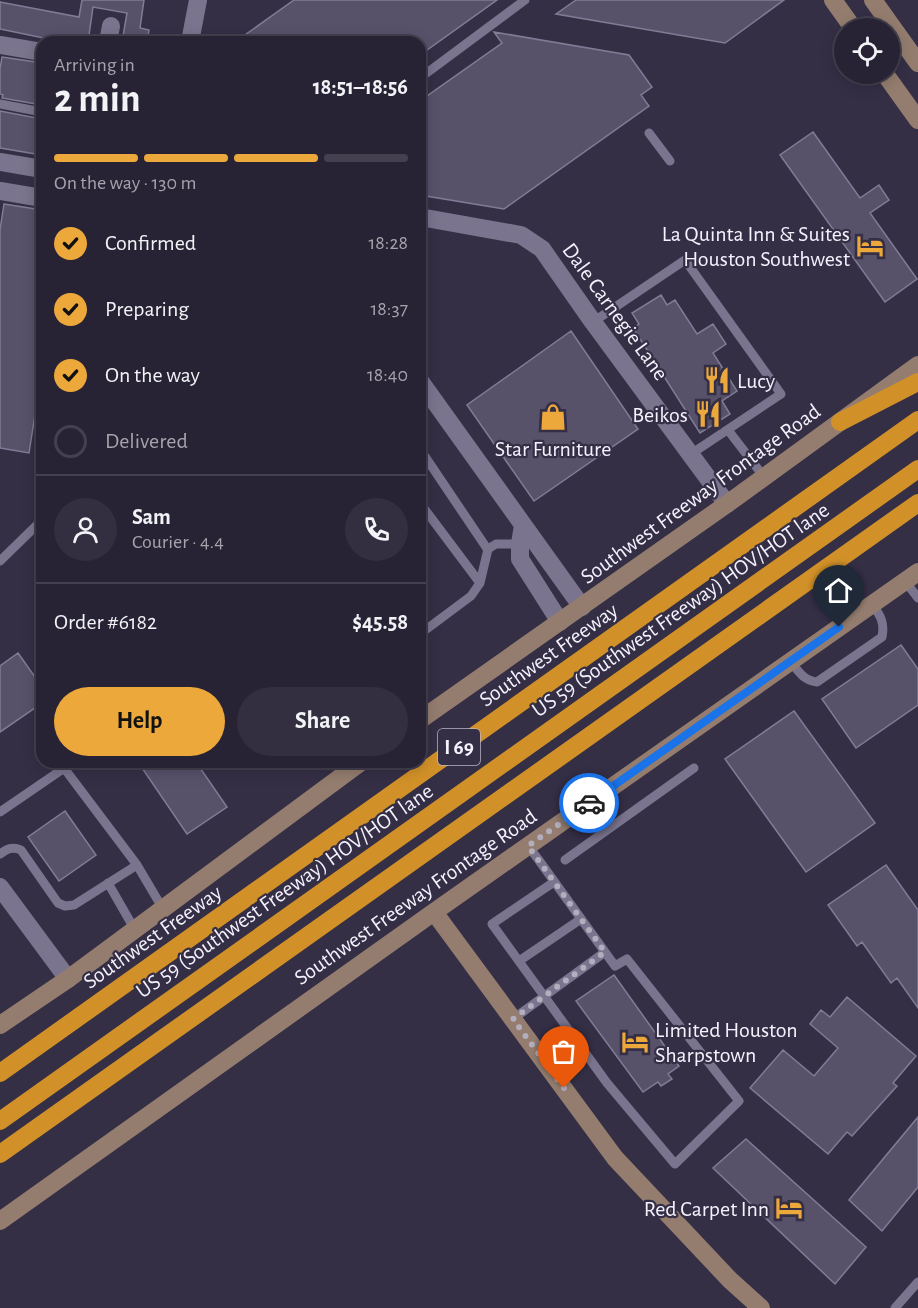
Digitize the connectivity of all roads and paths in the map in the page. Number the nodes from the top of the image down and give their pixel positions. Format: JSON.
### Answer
{"nodes":[{"id":1,"x":198,"y":0,"type":"edge"},
{"id":2,"x":525,"y":0,"type":"edge"},
{"id":3,"x":833,"y":0,"type":"edge"},
{"id":4,"x":873,"y":0,"type":"edge"},
{"id":5,"x":846,"y":18,"type":"edge"},
{"id":6,"x":191,"y":36,"type":"edge"},
{"id":7,"x":0,"y":45,"type":"edge"},
{"id":8,"x":36,"y":51,"type":"edge"},
{"id":9,"x":918,"y":63,"type":"edge"},
{"id":10,"x":426,"y":74,"type":"edge"},
{"id":11,"x":892,"y":84,"type":"edge"},
{"id":12,"x":0,"y":104,"type":"edge"},
{"id":13,"x":36,"y":111,"type":"edge"},
{"id":14,"x":918,"y":120,"type":"edge"},
{"id":15,"x":649,"y":134,"type":"dead end"},
{"id":16,"x":670,"y":161,"type":"dead end"},
{"id":17,"x":0,"y":162,"type":"edge"},
{"id":18,"x":36,"y":168,"type":"edge"},
{"id":19,"x":0,"y":191,"type":"edge"},
{"id":20,"x":36,"y":197,"type":"edge"},
{"id":21,"x":426,"y":218,"type":"edge"},
{"id":22,"x":593,"y":322,"type":"junction"},
{"id":23,"x":918,"y":365,"type":"edge"},
{"id":24,"x":918,"y":382,"type":"edge"},
{"id":25,"x":426,"y":389,"type":"edge"},
{"id":26,"x":918,"y":420,"type":"edge"},
{"id":27,"x":840,"y":422,"type":"junction"},
{"id":28,"x":728,"y":429,"type":"junction"},
{"id":29,"x":691,"y":454,"type":"junction"},
{"id":30,"x":426,"y":458,"type":"edge"},
{"id":31,"x":918,"y":469,"type":"edge"},
{"id":32,"x":764,"y":477,"type":"junction"},
{"id":33,"x":918,"y":503,"type":"edge"},
{"id":34,"x":727,"y":504,"type":"junction"},
{"id":35,"x":426,"y":511,"type":"edge"},
{"id":36,"x":36,"y":525,"type":"edge"},
{"id":37,"x":523,"y":525,"type":"junction"},
{"id":38,"x":520,"y":544,"type":"junction"},
{"id":39,"x":488,"y":550,"type":"junction"},
{"id":40,"x":0,"y":561,"type":"edge"},
{"id":41,"x":912,"y":576,"type":"edge"},
{"id":42,"x":480,"y":584,"type":"junction"},
{"id":43,"x":918,"y":598,"type":"edge"},
{"id":44,"x":872,"y":604,"type":"junction"},
{"id":45,"x":582,"y":607,"type":"junction"},
{"id":46,"x":560,"y":622,"type":"junction"},
{"id":47,"x":426,"y":630,"type":"edge"},
{"id":48,"x":790,"y":662,"type":"junction"},
{"id":49,"x":426,"y":716,"type":"edge"},
{"id":50,"x":64,"y":768,"type":"joint"},
{"id":51,"x":353,"y":768,"type":"edge"},
{"id":52,"x":694,"y":768,"type":"dead end"},
{"id":53,"x":0,"y":812,"type":"edge"},
{"id":54,"x":528,"y":846,"type":"junction"},
{"id":55,"x":0,"y":854,"type":"edge"},
{"id":56,"x":565,"y":860,"type":"dead end"},
{"id":57,"x":137,"y":865,"type":"junction"},
{"id":58,"x":554,"y":882,"type":"junction"},
{"id":59,"x":108,"y":883,"type":"junction"},
{"id":60,"x":0,"y":887,"type":"edge"},
{"id":61,"x":163,"y":909,"type":"junction"},
{"id":62,"x":434,"y":912,"type":"junction"},
{"id":63,"x":581,"y":919,"type":"junction"},
{"id":64,"x":135,"y":930,"type":"junction"},
{"id":65,"x":605,"y":952,"type":"junction"},
{"id":66,"x":519,"y":961,"type":"junction"},
{"id":67,"x":68,"y":979,"type":"junction"},
{"id":68,"x":544,"y":996,"type":"junction"},
{"id":69,"x":513,"y":1019,"type":"junction"},
{"id":70,"x":0,"y":1025,"type":"edge"},
{"id":71,"x":0,"y":1073,"type":"edge"},
{"id":72,"x":0,"y":1121,"type":"edge"},
{"id":73,"x":0,"y":1155,"type":"edge"},
{"id":74,"x":0,"y":1221,"type":"edge"},
{"id":75,"x":918,"y":1282,"type":"edge"},
{"id":76,"x":761,"y":1308,"type":"edge"},
{"id":77,"x":895,"y":1308,"type":"edge"}],
"edges":[{"from":1,"to":6,"type":"street"},
{"from":2,"to":10,"type":"lane"},
{"from":3,"to":5,"type":"main road"},
{"from":4,"to":9,"type":"main road"},
{"from":7,"to":8,"type":"street"},
{"from":11,"to":14,"type":"main road"},
{"from":12,"to":13,"type":"lane"},
{"from":15,"to":16,"type":"lane"},
{"from":17,"to":18,"type":"street"},
{"from":19,"to":20,"type":"street"},
{"from":21,"to":22,"type":"street","name":"Dale Carnegie Lane"},
{"from":22,"to":28,"type":"lane"},
{"from":22,"to":29,"type":"street","name":"Dale Carnegie Lane"},
{"from":23,"to":27,"type":"main road","name":"Southwest Freeway Frontage Road"},
{"from":24,"to":27,"type":"highway"},
{"from":25,"to":37,"type":"street"},
{"from":26,"to":71,"type":"highway","name":"Southwest Freeway","number":"I 69"},
{"from":27,"to":32,"type":"main road","name":"Southwest Freeway Frontage Road"},
{"from":28,"to":29,"type":"lane"},
{"from":28,"to":32,"type":"lane"},
{"from":29,"to":34,"type":"street","name":"Dale Carnegie Lane"},
{"from":30,"to":39,"type":"lane"},
{"from":31,"to":72,"type":"highway","name":"US 59 (Southwest Freeway) HOV/HOT lane"},
{"from":32,"to":34,"type":"main road","name":"Southwest Freeway Frontage Road"},
{"from":33,"to":73,"type":"highway"},
{"from":34,"to":45,"type":"main road","name":"Southwest Freeway Frontage Road"},
{"from":35,"to":42,"type":"lane"},
{"from":36,"to":40,"type":"lane"},
{"from":37,"to":38,"type":"street"},
{"from":37,"to":45,"type":"street"},
{"from":38,"to":39,"type":"lane"},
{"from":38,"to":46,"type":"street"},
{"from":39,"to":42,"type":"lane"},
{"from":41,"to":43,"type":"lane"},
{"from":41,"to":44,"type":"main road","name":"Southwest Freeway Frontage Road"},
{"from":42,"to":47,"type":"lane"},
{"from":44,"to":48,"type":"main road","name":"Southwest Freeway Frontage Road"},
{"from":44,"to":48,"type":"lane"},
{"from":45,"to":46,"type":"main road","name":"Southwest Freeway Frontage Road"},
{"from":46,"to":49,"type":"main road","name":"Southwest Freeway Frontage Road"},
{"from":48,"to":54,"type":"main road","name":"Southwest Freeway Frontage Road"},
{"from":50,"to":53,"type":"lane"},
{"from":50,"to":57,"type":"lane"},
{"from":51,"to":61,"type":"main road"},
{"from":52,"to":56,"type":"lane"},
{"from":54,"to":58,"type":"lane"},
{"from":54,"to":62,"type":"main road","name":"Southwest Freeway Frontage Road"},
{"from":55,"to":59,"type":"lane"},
{"from":57,"to":59,"type":"lane"},
{"from":57,"to":61,"type":"lane"},
{"from":58,"to":63,"type":"lane"},
{"from":58,"to":66,"type":"lane"},
{"from":59,"to":64,"type":"lane"},
{"from":60,"to":67,"type":"street"},
{"from":61,"to":64,"type":"main road"},
{"from":62,"to":69,"type":"main road"},
{"from":62,"to":74,"type":"main road","name":"Southwest Freeway Frontage Road"},
{"from":63,"to":65,"type":"lane"},
{"from":63,"to":66,"type":"lane"},
{"from":64,"to":67,"type":"main road"},
{"from":65,"to":68,"type":"lane"},
{"from":65,"to":68,"type":"lane"},
{"from":66,"to":68,"type":"lane"},
{"from":67,"to":70,"type":"main road"},
{"from":68,"to":69,"type":"lane"},
{"from":69,"to":76,"type":"main road"},
{"from":75,"to":77,"type":"lane"}]}
